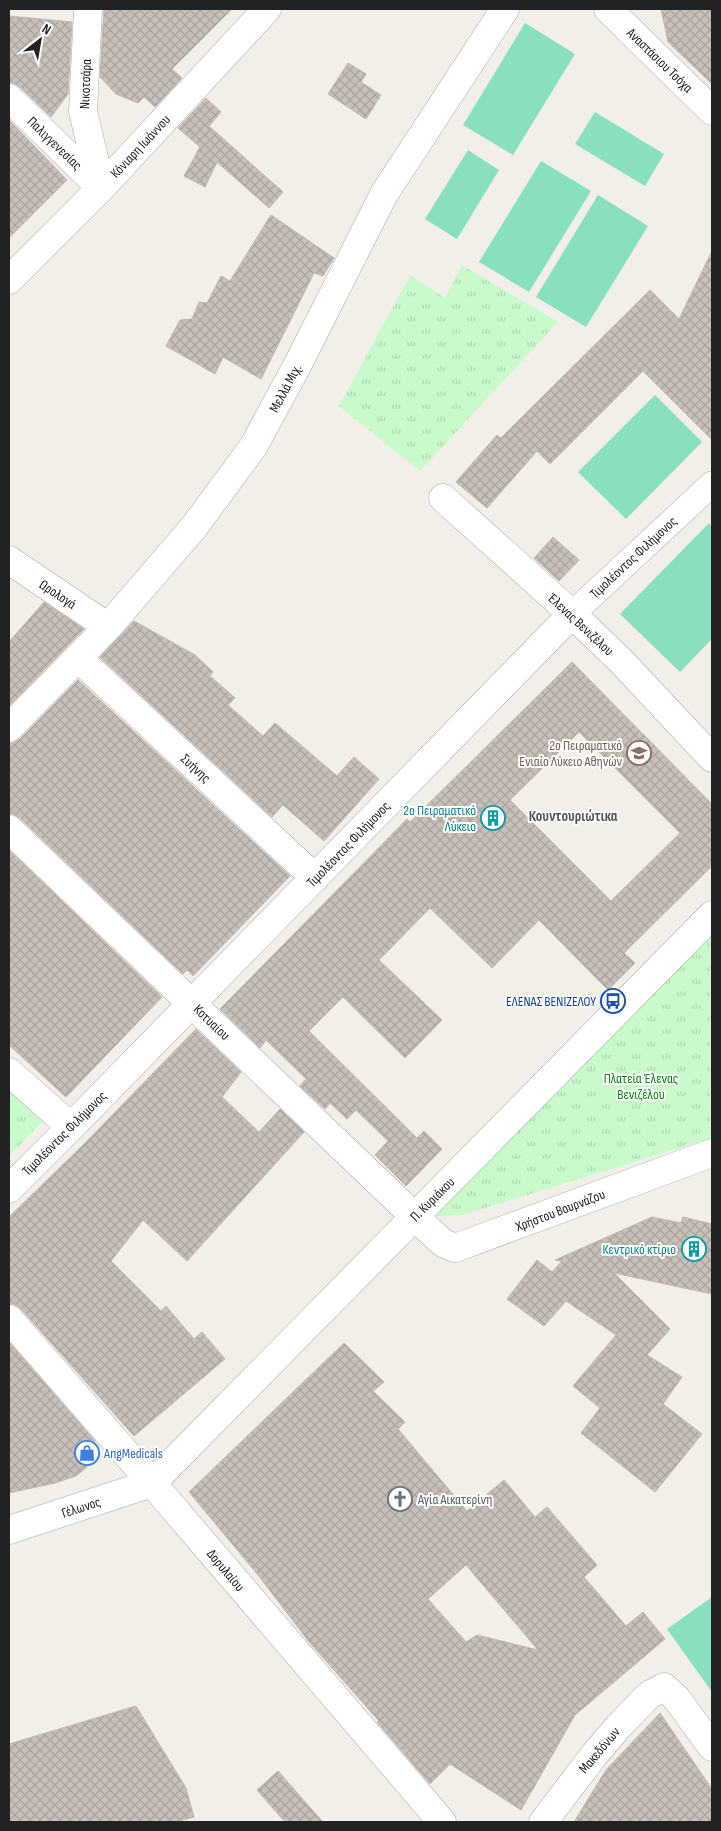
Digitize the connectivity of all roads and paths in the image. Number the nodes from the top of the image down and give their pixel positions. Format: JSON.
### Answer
{"nodes":[{"id":1,"x":88,"y":9,"type":"edge"},
{"id":2,"x":267,"y":9,"type":"edge"},
{"id":3,"x":505,"y":9,"type":"edge"},
{"id":4,"x":608,"y":9,"type":"edge"},
{"id":5,"x":9,"y":98,"type":"edge"},
{"id":6,"x":712,"y":111,"type":"edge"},
{"id":7,"x":101,"y":188,"type":"junction"},
{"id":8,"x":9,"y":280,"type":"edge"},
{"id":9,"x":712,"y":484,"type":"edge"},
{"id":10,"x":442,"y":498,"type":"dead end"},
{"id":11,"x":9,"y":560,"type":"edge"},
{"id":12,"x":572,"y":614,"type":"junction"},
{"id":13,"x":108,"y":627,"type":"junction"},
{"id":14,"x":78,"y":658,"type":"junction"},
{"id":15,"x":9,"y":728,"type":"edge"},
{"id":16,"x":712,"y":758,"type":"edge"},
{"id":17,"x":9,"y":829,"type":"edge"},
{"id":18,"x":315,"y":878,"type":"junction"},
{"id":19,"x":712,"y":915,"type":"edge"},
{"id":20,"x":193,"y":1003,"type":"junction"},
{"id":21,"x":9,"y":1072,"type":"edge"},
{"id":22,"x":71,"y":1127,"type":"junction"},
{"id":23,"x":712,"y":1153,"type":"edge"},
{"id":24,"x":9,"y":1189,"type":"edge"},
{"id":25,"x":415,"y":1217,"type":"junction"},
{"id":26,"x":9,"y":1319,"type":"edge"},
{"id":27,"x":152,"y":1483,"type":"junction"},
{"id":28,"x":9,"y":1530,"type":"edge"},
{"id":29,"x":712,"y":1747,"type":"edge"},
{"id":30,"x":442,"y":1822,"type":"edge"},
{"id":31,"x":543,"y":1822,"type":"edge"}],
"edges":[{"from":1,"to":7,"type":"street","name":"Νικοτσάρα"},
{"from":2,"to":7,"type":"street","name":"Κόνιαρη Ιωάννου"},
{"from":3,"to":13,"type":"street","name":"Μελλά Μιχ."},
{"from":4,"to":6,"type":"street","name":"Αναστάσιου Τσόχα"},
{"from":5,"to":7,"type":"street","name":"Παλιγγενεσίας"},
{"from":7,"to":8,"type":"street","name":"Κόνιαρη Ιωάννου"},
{"from":9,"to":12,"type":"street","name":"Τιμoλέοντος Φιλήμονος"},
{"from":10,"to":12,"type":"street","name":"Έλενας Βενιζέλου"},
{"from":11,"to":13,"type":"street","name":"Ωρολογά"},
{"from":12,"to":16,"type":"street","name":"Έλενας Βενιζέλου"},
{"from":12,"to":18,"type":"street","name":"Τιμoλέοντος Φιλήμονος"},
{"from":13,"to":14,"type":"street","name":"Μελλά Μιχ."},
{"from":14,"to":15,"type":"street","name":"Μελλά Μιχ."},
{"from":14,"to":18,"type":"street","name":"Συήνης"},
{"from":17,"to":20,"type":"street","name":"Κοτυαίου"},
{"from":18,"to":20,"type":"street","name":"Τιμoλέοντος Φιλήμονος"},
{"from":19,"to":25,"type":"street","name":"Π. Κυριάκου"},
{"from":20,"to":22,"type":"street","name":"Τιμoλέοντος Φιλήμονος"},
{"from":20,"to":25,"type":"street","name":"Κοτυαίου"},
{"from":21,"to":22,"type":"street"},
{"from":22,"to":24,"type":"street","name":"Τιμoλέοντος Φιλήμονος"},
{"from":23,"to":25,"type":"street","name":"Χρήστου Βουρνάζου"},
{"from":25,"to":27,"type":"street","name":"Π. Κυριάκου"},
{"from":26,"to":27,"type":"street","name":"Δορυλαίου"},
{"from":27,"to":28,"type":"street","name":"Γέλωνος"},
{"from":27,"to":30,"type":"street","name":"Δορυλαίου"},
{"from":29,"to":31,"type":"street","name":"Μακεδόνων"}]}
